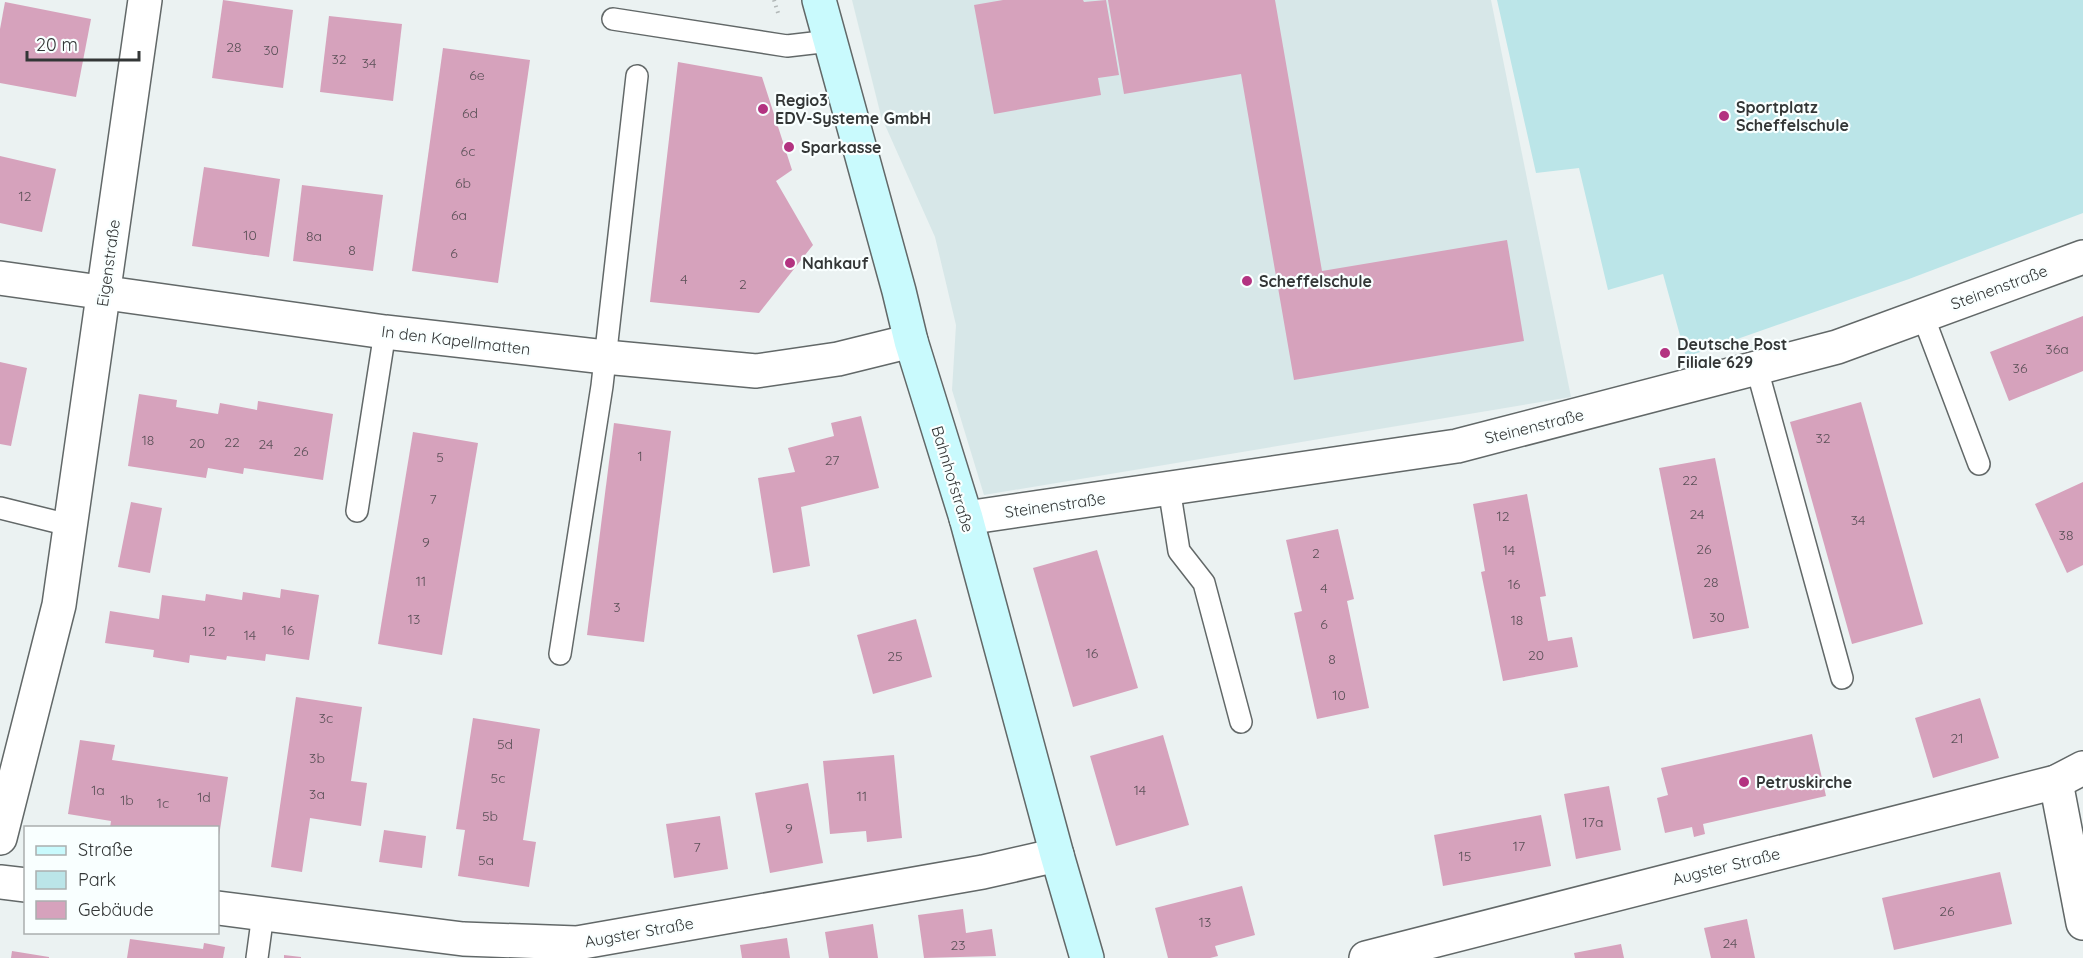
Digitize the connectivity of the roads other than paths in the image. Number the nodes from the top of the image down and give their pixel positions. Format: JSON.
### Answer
{"nodes":[{"id":1,"x":145,"y":0,"type":"edge"},
{"id":2,"x":819,"y":0,"type":"edge"},
{"id":3,"x":613,"y":19,"type":"dead end"},
{"id":4,"x":830,"y":41,"type":"junction"},
{"id":5,"x":637,"y":76,"type":"dead end"},
{"id":6,"x":2083,"y":256,"type":"edge"},
{"id":7,"x":0,"y":278,"type":"edge"},
{"id":8,"x":104,"y":291,"type":"junction"},
{"id":9,"x":1923,"y":316,"type":"junction"},
{"id":10,"x":385,"y":332,"type":"junction"},
{"id":11,"x":911,"y":341,"type":"junction"},
{"id":12,"x":605,"y":357,"type":"junction"},
{"id":13,"x":1757,"y":369,"type":"junction"},
{"id":14,"x":1979,"y":464,"type":"dead end"},
{"id":15,"x":1169,"y":488,"type":"junction"},
{"id":16,"x":0,"y":508,"type":"edge"},
{"id":17,"x":357,"y":511,"type":"dead end"},
{"id":18,"x":966,"y":518,"type":"junction"},
{"id":19,"x":69,"y":525,"type":"junction"},
{"id":20,"x":560,"y":654,"type":"dead end"},
{"id":21,"x":1842,"y":678,"type":"dead end"},
{"id":22,"x":1241,"y":722,"type":"dead end"},
{"id":23,"x":2069,"y":775,"type":"edge"},
{"id":24,"x":0,"y":838,"type":"edge"},
{"id":25,"x":1057,"y":855,"type":"junction"},
{"id":26,"x":0,"y":882,"type":"edge"},
{"id":27,"x":24,"y":885,"type":"edge"},
{"id":28,"x":219,"y":908,"type":"edge"},
{"id":29,"x":263,"y":914,"type":"junction"},
{"id":30,"x":2083,"y":923,"type":"edge"},
{"id":31,"x":576,"y":951,"type":"edge"},
{"id":32,"x":257,"y":958,"type":"edge"},
{"id":33,"x":1087,"y":958,"type":"edge"},
{"id":34,"x":1366,"y":958,"type":"edge"}],
"edges":[{"from":1,"to":8,"type":"street","name":"Eigenstraße"},
{"from":2,"to":4,"type":"street","name":"Bahnhofstraße"},
{"from":3,"to":4,"type":"lane"},
{"from":4,"to":11,"type":"street","name":"Bahnhofstraße"},
{"from":5,"to":12,"type":"lane"},
{"from":6,"to":9,"type":"street","name":"Steinenstraße"},
{"from":7,"to":8,"type":"street","name":"In den Kapellmatten"},
{"from":8,"to":10,"type":"street","name":"In den Kapellmatten"},
{"from":8,"to":19,"type":"street","name":"Eigenstraße"},
{"from":9,"to":13,"type":"street","name":"Steinenstraße"},
{"from":9,"to":14,"type":"lane"},
{"from":10,"to":12,"type":"street","name":"In den Kapellmatten"},
{"from":10,"to":17,"type":"lane"},
{"from":11,"to":12,"type":"street","name":"In den Kapellmatten"},
{"from":11,"to":18,"type":"street","name":"Bahnhofstraße"},
{"from":12,"to":20,"type":"lane"},
{"from":13,"to":15,"type":"street","name":"Steinenstraße"},
{"from":13,"to":21,"type":"lane"},
{"from":15,"to":18,"type":"street","name":"Steinenstraße"},
{"from":15,"to":22,"type":"lane"},
{"from":16,"to":19,"type":"lane"},
{"from":18,"to":25,"type":"street","name":"Bahnhofstraße"},
{"from":19,"to":24,"type":"street","name":"Eigenstraße"},
{"from":23,"to":30,"type":"street"},
{"from":23,"to":34,"type":"street","name":"Augster Straße"},
{"from":25,"to":31,"type":"street","name":"Augster Straße"},
{"from":25,"to":33,"type":"street","name":"Bahnhofstraße"},
{"from":26,"to":27,"type":"street"},
{"from":28,"to":29,"type":"street","name":"Augster Straße"},
{"from":29,"to":31,"type":"street","name":"Augster Straße"},
{"from":29,"to":32,"type":"lane"}]}
